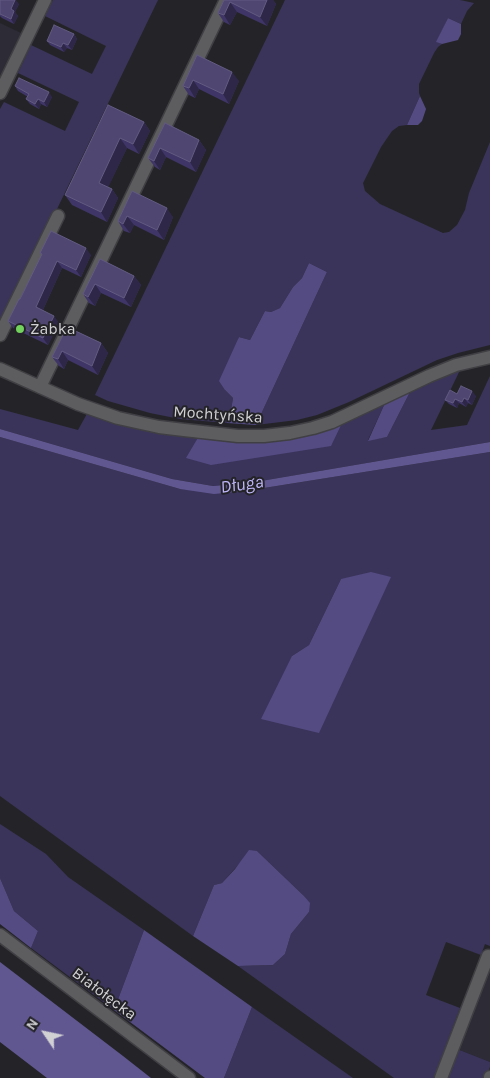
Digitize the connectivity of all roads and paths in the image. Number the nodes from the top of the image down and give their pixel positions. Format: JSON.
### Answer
{"nodes":[{"id":1,"x":45,"y":0,"type":"edge"},
{"id":2,"x":226,"y":0,"type":"edge"},
{"id":3,"x":0,"y":93,"type":"edge"},
{"id":4,"x":58,"y":216,"type":"dead end"},
{"id":5,"x":0,"y":335,"type":"edge"},
{"id":6,"x":490,"y":357,"type":"edge"},
{"id":7,"x":0,"y":369,"type":"edge"},
{"id":8,"x":40,"y":387,"type":"junction"},
{"id":9,"x":0,"y":936,"type":"edge"},
{"id":10,"x":488,"y":956,"type":"dead end"},
{"id":11,"x":189,"y":1078,"type":"edge"},
{"id":12,"x":441,"y":1078,"type":"edge"}],
"edges":[{"from":1,"to":3,"type":"street"},
{"from":2,"to":8,"type":"street"},
{"from":4,"to":5,"type":"street"},
{"from":6,"to":8,"type":"street","name":"Mochtyńska"},
{"from":7,"to":8,"type":"street","name":"Mochtyńska"},
{"from":9,"to":11,"type":"street","name":"Białołęcka"},
{"from":10,"to":12,"type":"street"}]}
